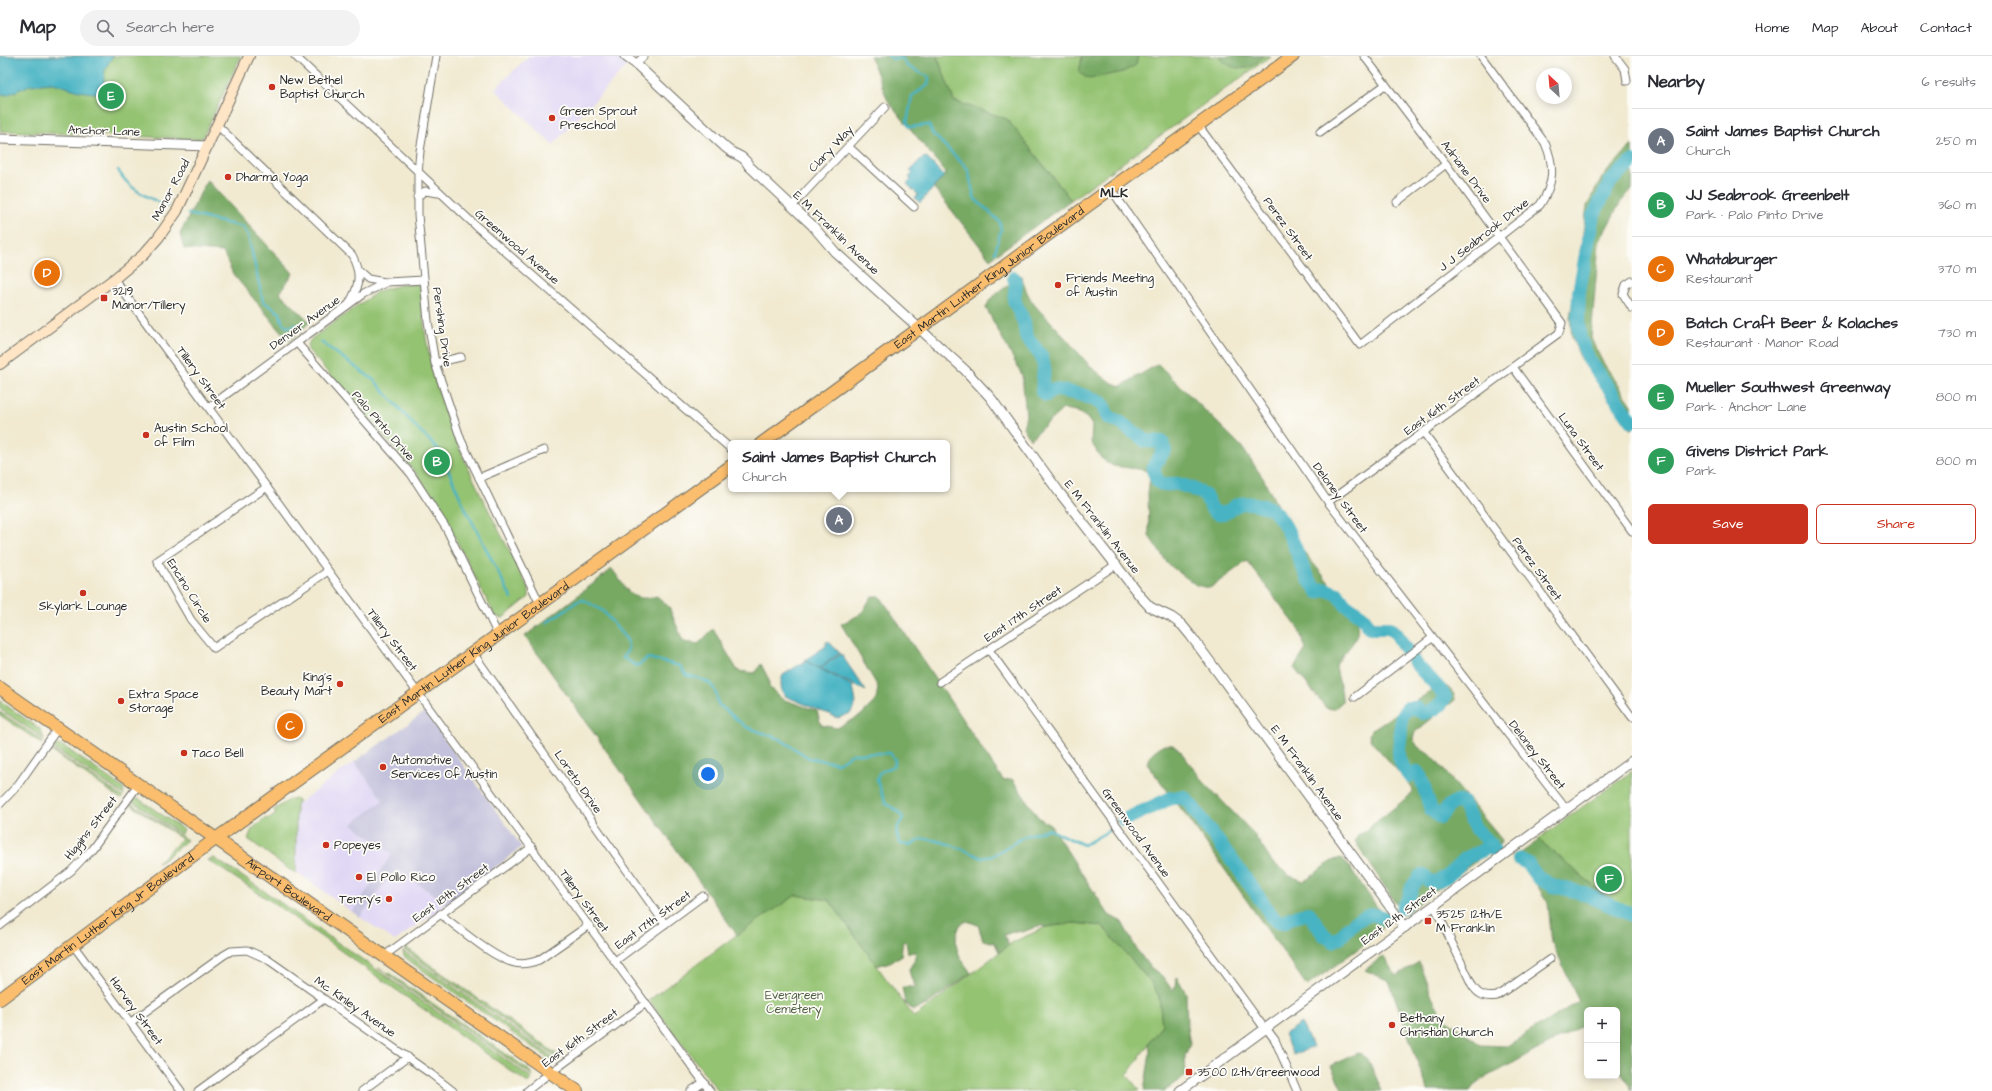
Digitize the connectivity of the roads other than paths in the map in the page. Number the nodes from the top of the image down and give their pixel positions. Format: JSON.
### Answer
{"nodes":[{"id":1,"x":249,"y":56,"type":"edge"},
{"id":2,"x":295,"y":56,"type":"edge"},
{"id":3,"x":436,"y":56,"type":"edge"},
{"id":4,"x":625,"y":56,"type":"edge"},
{"id":5,"x":644,"y":56,"type":"edge"},
{"id":6,"x":1293,"y":56,"type":"edge"},
{"id":7,"x":1364,"y":56,"type":"edge"},
{"id":8,"x":1481,"y":56,"type":"edge"},
{"id":9,"x":1615,"y":56,"type":"edge"},
{"id":10,"x":635,"y":60,"type":"edge"},
{"id":11,"x":1627,"y":81,"type":"dead end"},
{"id":12,"x":1386,"y":85,"type":"junction"},
{"id":13,"x":886,"y":107,"type":"dead end"},
{"id":14,"x":217,"y":125,"type":"junction"},
{"id":15,"x":1198,"y":125,"type":"junction"},
{"id":16,"x":1320,"y":132,"type":"dead end"},
{"id":17,"x":0,"y":139,"type":"edge"},
{"id":18,"x":208,"y":146,"type":"junction"},
{"id":19,"x":849,"y":147,"type":"junction"},
{"id":20,"x":1446,"y":164,"type":"junction"},
{"id":21,"x":418,"y":173,"type":"junction"},
{"id":22,"x":1111,"y":189,"type":"junction"},
{"id":23,"x":440,"y":194,"type":"junction"},
{"id":24,"x":418,"y":197,"type":"junction"},
{"id":25,"x":1397,"y":202,"type":"dead end"},
{"id":26,"x":792,"y":206,"type":"junction"},
{"id":27,"x":914,"y":207,"type":"dead end"},
{"id":28,"x":1500,"y":237,"type":"junction"},
{"id":29,"x":358,"y":270,"type":"junction"},
{"id":30,"x":114,"y":279,"type":"junction"},
{"id":31,"x":424,"y":280,"type":"junction"},
{"id":32,"x":1632,"y":281,"type":"edge"},
{"id":33,"x":387,"y":282,"type":"junction"},
{"id":34,"x":348,"y":305,"type":"junction"},
{"id":35,"x":1632,"y":308,"type":"edge"},
{"id":36,"x":1562,"y":323,"type":"joint"},
{"id":37,"x":920,"y":328,"type":"junction"},
{"id":38,"x":297,"y":343,"type":"junction"},
{"id":39,"x":1360,"y":346,"type":"joint"},
{"id":40,"x":461,"y":357,"type":"dead end"},
{"id":41,"x":434,"y":363,"type":"junction"},
{"id":42,"x":0,"y":364,"type":"edge"},
{"id":43,"x":1512,"y":367,"type":"junction"},
{"id":44,"x":209,"y":407,"type":"junction"},
{"id":45,"x":1424,"y":433,"type":"junction"},
{"id":46,"x":766,"y":440,"type":"edge"},
{"id":47,"x":728,"y":446,"type":"edge"},
{"id":48,"x":544,"y":450,"type":"dead end"},
{"id":49,"x":728,"y":468,"type":"edge"},
{"id":50,"x":479,"y":478,"type":"junction"},
{"id":51,"x":267,"y":487,"type":"junction"},
{"id":52,"x":1328,"y":502,"type":"junction"},
{"id":53,"x":1632,"y":531,"type":"edge"},
{"id":54,"x":1117,"y":564,"type":"junction"},
{"id":55,"x":328,"y":571,"type":"junction"},
{"id":56,"x":540,"y":604,"type":"junction"},
{"id":57,"x":498,"y":635,"type":"junction"},
{"id":58,"x":1432,"y":638,"type":"junction"},
{"id":59,"x":989,"y":650,"type":"junction"},
{"id":60,"x":473,"y":653,"type":"junction"},
{"id":61,"x":940,"y":682,"type":"dead end"},
{"id":62,"x":0,"y":688,"type":"edge"},
{"id":63,"x":418,"y":693,"type":"junction"},
{"id":64,"x":1355,"y":697,"type":"dead end"},
{"id":65,"x":1632,"y":717,"type":"edge"},
{"id":66,"x":58,"y":728,"type":"junction"},
{"id":67,"x":1632,"y":761,"type":"edge"},
{"id":68,"x":139,"y":784,"type":"junction"},
{"id":69,"x":0,"y":804,"type":"edge"},
{"id":70,"x":1566,"y":809,"type":"junction"},
{"id":71,"x":216,"y":839,"type":"junction"},
{"id":72,"x":532,"y":848,"type":"junction"},
{"id":73,"x":703,"y":896,"type":"dead end"},
{"id":74,"x":1434,"y":905,"type":"junction"},
{"id":75,"x":440,"y":914,"type":"junction"},
{"id":76,"x":665,"y":924,"type":"junction"},
{"id":77,"x":589,"y":925,"type":"junction"},
{"id":78,"x":0,"y":926,"type":"edge"},
{"id":79,"x":1405,"y":927,"type":"junction"},
{"id":80,"x":73,"y":944,"type":"junction"},
{"id":81,"x":384,"y":956,"type":"junction"},
{"id":82,"x":1550,"y":959,"type":"dead end"},
{"id":83,"x":615,"y":961,"type":"junction"},
{"id":84,"x":0,"y":999,"type":"edge"},
{"id":85,"x":324,"y":999,"type":"junction"},
{"id":86,"x":646,"y":1003,"type":"junction"},
{"id":87,"x":131,"y":1022,"type":"junction"},
{"id":88,"x":1265,"y":1029,"type":"junction"},
{"id":89,"x":408,"y":1057,"type":"junction"},
{"id":90,"x":551,"y":1072,"type":"junction"},
{"id":91,"x":704,"y":1082,"type":"junction"},
{"id":92,"x":181,"y":1091,"type":"edge"},
{"id":93,"x":198,"y":1091,"type":"edge"},
{"id":94,"x":362,"y":1091,"type":"edge"},
{"id":95,"x":453,"y":1091,"type":"edge"},
{"id":96,"x":527,"y":1091,"type":"edge"},
{"id":97,"x":577,"y":1091,"type":"edge"},
{"id":98,"x":691,"y":1091,"type":"edge"},
{"id":99,"x":710,"y":1091,"type":"edge"},
{"id":100,"x":1180,"y":1091,"type":"edge"},
{"id":101,"x":1297,"y":1091,"type":"edge"}],
"edges":[{"from":1,"to":14,"type":"main road","name":"Manor Road"},
{"from":2,"to":21,"type":"street","name":"Greenwood Avenue"},
{"from":3,"to":21,"type":"street","name":"Pershing Drive"},
{"from":4,"to":10,"type":"street","name":"E M Franklin Avenue"},
{"from":5,"to":10,"type":"street"},
{"from":6,"to":15,"type":"main road","name":"East Martin Luther King Junior Boulevard"},
{"from":7,"to":12,"type":"street","name":"Adriane Drive"},
{"from":8,"to":28,"type":"street","name":"J J Seabrook Drive"},
{"from":9,"to":11,"type":"street"},
{"from":10,"to":26,"type":"street","name":"E M Franklin Avenue"},
{"from":12,"to":16,"type":"street"},
{"from":12,"to":20,"type":"street","name":"Adriane Drive"},
{"from":13,"to":19,"type":"street","name":"Clary Way"},
{"from":14,"to":18,"type":"main road","name":"Manor Road"},
{"from":14,"to":29,"type":"street"},
{"from":15,"to":22,"type":"main road","name":"East Martin Luther King Junior Boulevard"},
{"from":15,"to":39,"type":"street","name":"Perez Street"},
{"from":17,"to":18,"type":"street","name":"Anchor Lane"},
{"from":18,"to":30,"type":"main road","name":"Manor Road"},
{"from":19,"to":26,"type":"street","name":"Clary Way"},
{"from":19,"to":27,"type":"street"},
{"from":20,"to":25,"type":"street"},
{"from":20,"to":28,"type":"street","name":"Adriane Drive"},
{"from":21,"to":23,"type":"street","name":"Greenwood Avenue"},
{"from":21,"to":24,"type":"street","name":"Pershing Drive"},
{"from":22,"to":37,"type":"main road","name":"East Martin Luther King Junior Boulevard"},
{"from":22,"to":52,"type":"street","name":"Deloney Street"},
{"from":23,"to":24,"type":"street"},
{"from":23,"to":47,"type":"street","name":"Greenwood Avenue"},
{"from":24,"to":31,"type":"street","name":"Pershing Drive"},
{"from":26,"to":37,"type":"street","name":"E M Franklin Avenue"},
{"from":28,"to":36,"type":"street","name":"Adriane Drive"},
{"from":28,"to":39,"type":"street","name":"J J Seabrook Drive"},
{"from":29,"to":33,"type":"street"},
{"from":29,"to":34,"type":"street"},
{"from":30,"to":42,"type":"main road","name":"Manor Road"},
{"from":30,"to":44,"type":"street","name":"Tillery Street"},
{"from":31,"to":33,"type":"street","name":"Denver Avenue"},
{"from":31,"to":41,"type":"street","name":"Pershing Drive"},
{"from":32,"to":35,"type":"street"},
{"from":33,"to":34,"type":"street","name":"Denver Avenue"},
{"from":34,"to":38,"type":"street","name":"Denver Avenue"},
{"from":36,"to":43,"type":"street","name":"East 16th Street"},
{"from":37,"to":46,"type":"main road","name":"East Martin Luther King Junior Boulevard"},
{"from":37,"to":54,"type":"street","name":"E M Franklin Avenue"},
{"from":38,"to":44,"type":"street","name":"Denver Avenue"},
{"from":38,"to":57,"type":"street","name":"Palo Pinto Drive"},
{"from":40,"to":41,"type":"street"},
{"from":41,"to":50,"type":"street","name":"Pershing Drive"},
{"from":43,"to":45,"type":"street","name":"East 16th Street"},
{"from":43,"to":53,"type":"street","name":"Luna Street"},
{"from":44,"to":51,"type":"street","name":"Tillery Street"},
{"from":45,"to":52,"type":"street","name":"East 16th Street"},
{"from":45,"to":65,"type":"street","name":"Perez Street"},
{"from":48,"to":50,"type":"street"},
{"from":49,"to":56,"type":"main road","name":"East Martin Luther King Junior Boulevard"},
{"from":50,"to":56,"type":"street","name":"Pershing Drive"},
{"from":51,"to":55,"type":"street","name":"Tillery Street"},
{"from":51,"to":55,"type":"street","name":"Encino Circle"},
{"from":52,"to":58,"type":"street","name":"Deloney Street"},
{"from":54,"to":59,"type":"street","name":"East 17th Street"},
{"from":54,"to":79,"type":"street","name":"E M Franklin Avenue"},
{"from":55,"to":63,"type":"street","name":"Tillery Street"},
{"from":56,"to":57,"type":"main road","name":"East Martin Luther King Junior Boulevard"},
{"from":57,"to":60,"type":"main road","name":"East Martin Luther King Junior Boulevard"},
{"from":58,"to":64,"type":"street"},
{"from":58,"to":70,"type":"street","name":"Deloney Street"},
{"from":59,"to":61,"type":"street","name":"East 17th Street"},
{"from":59,"to":88,"type":"street","name":"Greenwood Avenue"},
{"from":60,"to":63,"type":"main road","name":"East Martin Luther King Junior Boulevard"},
{"from":60,"to":76,"type":"street","name":"Loreto Drive"},
{"from":62,"to":66,"type":"main road","name":"Airport Boulevard"},
{"from":63,"to":71,"type":"main road","name":"East Martin Luther King Junior Boulevard"},
{"from":63,"to":72,"type":"street","name":"Tillery Street"},
{"from":66,"to":68,"type":"main road","name":"Airport Boulevard"},
{"from":66,"to":69,"type":"street"},
{"from":67,"to":70,"type":"street","name":"East 12th Street"},
{"from":68,"to":71,"type":"main road","name":"Airport Boulevard"},
{"from":68,"to":78,"type":"street","name":"Higgins Street"},
{"from":70,"to":74,"type":"street","name":"East 12th Street"},
{"from":71,"to":80,"type":"main road","name":"East Martin Luther King Jr Boulevard"},
{"from":71,"to":81,"type":"main road","name":"Airport Boulevard"},
{"from":72,"to":75,"type":"street","name":"East 18th Street"},
{"from":72,"to":77,"type":"street","name":"Tillery Street"},
{"from":73,"to":76,"type":"street","name":"East 17th Street"},
{"from":74,"to":79,"type":"street","name":"East 12th Street"},
{"from":74,"to":82,"type":"street"},
{"from":75,"to":77,"type":"street"},
{"from":75,"to":81,"type":"street","name":"East 18th Street"},
{"from":76,"to":83,"type":"street","name":"East 17th Street"},
{"from":77,"to":83,"type":"street","name":"Tillery Street"},
{"from":79,"to":88,"type":"street","name":"East 12th Street"},
{"from":80,"to":84,"type":"main road","name":"East Martin Luther King Jr Boulevard"},
{"from":80,"to":87,"type":"street","name":"Harvey Street"},
{"from":81,"to":90,"type":"main road","name":"Airport Boulevard"},
{"from":83,"to":86,"type":"street","name":"Tillery Street"},
{"from":85,"to":87,"type":"street","name":"Mc Kinley Avenue"},
{"from":85,"to":89,"type":"street","name":"Mc Kinley Avenue"},
{"from":85,"to":93,"type":"street"},
{"from":86,"to":90,"type":"street","name":"East 16th Street"},
{"from":86,"to":91,"type":"street","name":"Tillery Street"},
{"from":87,"to":92,"type":"street","name":"Harvey Street"},
{"from":88,"to":100,"type":"street","name":"East 12th Street"},
{"from":88,"to":101,"type":"street","name":"Greenwood Avenue"},
{"from":89,"to":94,"type":"street"},
{"from":89,"to":95,"type":"street","name":"Mc Kinley Avenue"},
{"from":90,"to":96,"type":"street","name":"East 16th Street"},
{"from":90,"to":97,"type":"main road","name":"Airport Boulevard"},
{"from":91,"to":98,"type":"street"},
{"from":91,"to":99,"type":"street","name":"Tillery Street"}]}
